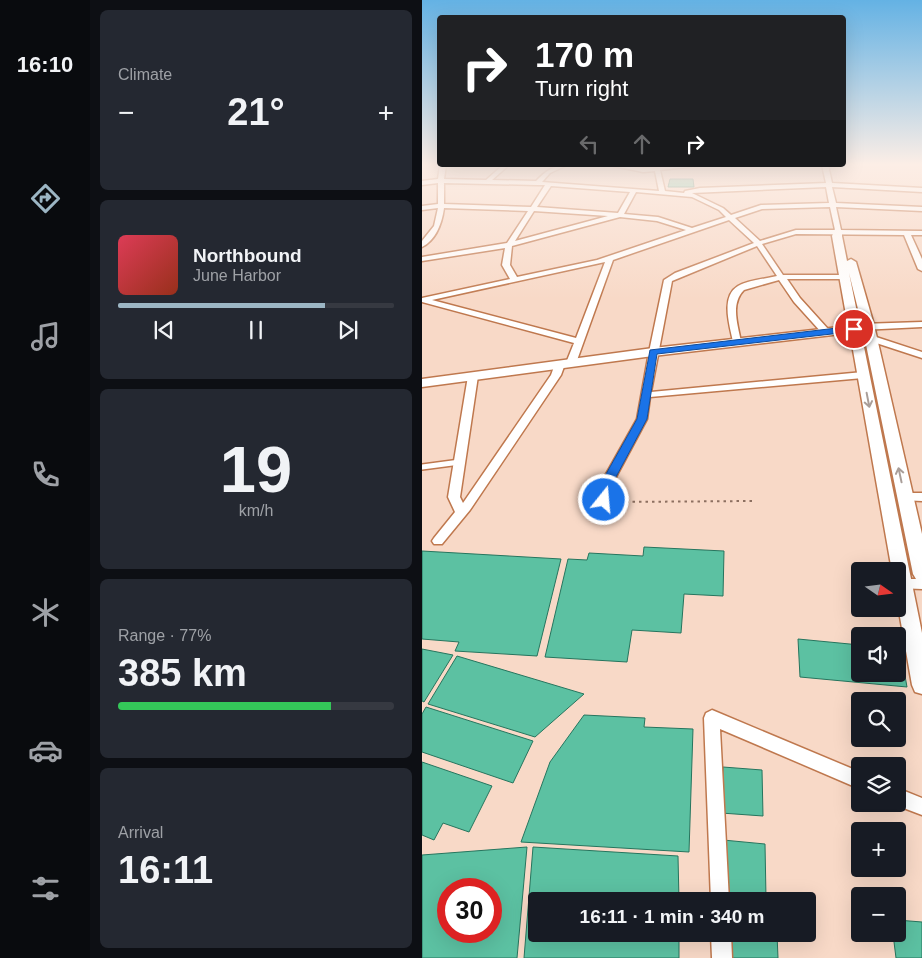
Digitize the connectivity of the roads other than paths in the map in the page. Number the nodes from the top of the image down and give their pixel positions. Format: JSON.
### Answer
{"nodes":[{"id":1,"x":533,"y":209,"type":"edge"},
{"id":2,"x":440,"y":210,"type":"edge"},
{"id":3,"x":543,"y":210,"type":"edge"},
{"id":4,"x":623,"y":210,"type":"edge"},
{"id":5,"x":720,"y":210,"type":"edge"},
{"id":6,"x":752,"y":210,"type":"edge"},
{"id":7,"x":834,"y":210,"type":"edge"},
{"id":8,"x":620,"y":215,"type":"junction"},
{"id":9,"x":731,"y":217,"type":"junction"},
{"id":10,"x":691,"y":230,"type":"junction"},
{"id":11,"x":839,"y":232,"type":"junction"},
{"id":12,"x":906,"y":232,"type":"junction"},
{"id":13,"x":922,"y":233,"type":"edge"},
{"id":14,"x":758,"y":243,"type":"junction"},
{"id":15,"x":422,"y":245,"type":"edge"},
{"id":16,"x":509,"y":246,"type":"junction"},
{"id":17,"x":610,"y":258,"type":"junction"},
{"id":18,"x":422,"y":259,"type":"edge"},
{"id":19,"x":922,"y":269,"type":"edge"},
{"id":20,"x":781,"y":277,"type":"junction"},
{"id":21,"x":845,"y":277,"type":"junction"},
{"id":22,"x":515,"y":281,"type":"junction"},
{"id":23,"x":422,"y":300,"type":"edge"},
{"id":24,"x":922,"y":324,"type":"edge"},
{"id":25,"x":825,"y":331,"type":"junction"},
{"id":26,"x":864,"y":331,"type":"junction"},
{"id":27,"x":579,"y":342,"type":"junction"},
{"id":28,"x":737,"y":342,"type":"junction"},
{"id":29,"x":653,"y":352,"type":"junction"},
{"id":30,"x":922,"y":356,"type":"edge"},
{"id":31,"x":565,"y":364,"type":"junction"},
{"id":32,"x":863,"y":375,"type":"junction"},
{"id":33,"x":473,"y":376,"type":"junction"},
{"id":34,"x":422,"y":383,"type":"edge"},
{"id":35,"x":646,"y":395,"type":"junction"},
{"id":36,"x":460,"y":462,"type":"junction"},
{"id":37,"x":422,"y":467,"type":"edge"},
{"id":38,"x":886,"y":497,"type":"junction"},
{"id":39,"x":905,"y":497,"type":"junction"},
{"id":40,"x":922,"y":497,"type":"edge"},
{"id":41,"x":604,"y":500,"type":"road end"},
{"id":42,"x":462,"y":512,"type":"junction"},
{"id":43,"x":438,"y":542,"type":"dead end"},
{"id":44,"x":898,"y":562,"type":"edge"},
{"id":45,"x":922,"y":574,"type":"edge"},
{"id":46,"x":906,"y":584,"type":"edge"},
{"id":47,"x":922,"y":584,"type":"edge"},
{"id":48,"x":906,"y":604,"type":"edge"},
{"id":49,"x":922,"y":685,"type":"edge"},
{"id":50,"x":851,"y":777,"type":"edge"},
{"id":51,"x":906,"y":801,"type":"edge"},
{"id":52,"x":922,"y":807,"type":"edge"},
{"id":53,"x":720,"y":892,"type":"edge"},
{"id":54,"x":721,"y":942,"type":"edge"},
{"id":55,"x":722,"y":958,"type":"edge"}],
"edges":[{"from":1,"to":16,"type":"street"},
{"from":2,"to":15,"type":"street"},
{"from":3,"to":8,"type":"street"},
{"from":4,"to":8,"type":"street"},
{"from":5,"to":9,"type":"street"},
{"from":6,"to":9,"type":"street"},
{"from":7,"to":11,"type":"street"},
{"from":8,"to":10,"type":"street"},
{"from":8,"to":16,"type":"street"},
{"from":9,"to":10,"type":"street"},
{"from":9,"to":14,"type":"street"},
{"from":10,"to":17,"type":"street"},
{"from":11,"to":12,"type":"street"},
{"from":11,"to":14,"type":"street"},
{"from":11,"to":21,"type":"street"},
{"from":11,"to":26,"type":"street"},
{"from":12,"to":13,"type":"street"},
{"from":12,"to":19,"type":"street"},
{"from":14,"to":20,"type":"street"},
{"from":14,"to":29,"type":"street"},
{"from":16,"to":18,"type":"street"},
{"from":16,"to":22,"type":"street"},
{"from":17,"to":22,"type":"street"},
{"from":17,"to":27,"type":"street"},
{"from":20,"to":21,"type":"street"},
{"from":20,"to":25,"type":"street"},
{"from":20,"to":28,"type":"street"},
{"from":21,"to":26,"type":"street"},
{"from":22,"to":23,"type":"street"},
{"from":23,"to":27,"type":"street"},
{"from":24,"to":26,"type":"street"},
{"from":25,"to":26,"type":"street"},
{"from":25,"to":28,"type":"street"},
{"from":26,"to":30,"type":"street"},
{"from":26,"to":32,"type":"street"},
{"from":39,"to":26,"type":"street","one_way":true},
{"from":27,"to":31,"type":"street"},
{"from":28,"to":29,"type":"street"},
{"from":29,"to":31,"type":"street"},
{"from":29,"to":35,"type":"street"},
{"from":31,"to":33,"type":"street"},
{"from":31,"to":42,"type":"street"},
{"from":32,"to":35,"type":"street"},
{"from":32,"to":38,"type":"street","one_way":true},
{"from":33,"to":34,"type":"street"},
{"from":33,"to":36,"type":"street"},
{"from":35,"to":41,"type":"street"},
{"from":36,"to":37,"type":"lane"},
{"from":36,"to":42,"type":"street"},
{"from":38,"to":39,"type":"street"},
{"from":38,"to":44,"type":"street"},
{"from":39,"to":40,"type":"street"},
{"from":39,"to":45,"type":"street"},
{"from":42,"to":43,"type":"street"},
{"from":46,"to":47,"type":"street"},
{"from":48,"to":49,"type":"street"},
{"from":50,"to":53,"type":"street"},
{"from":51,"to":52,"type":"street"},
{"from":54,"to":55,"type":"street"}]}
